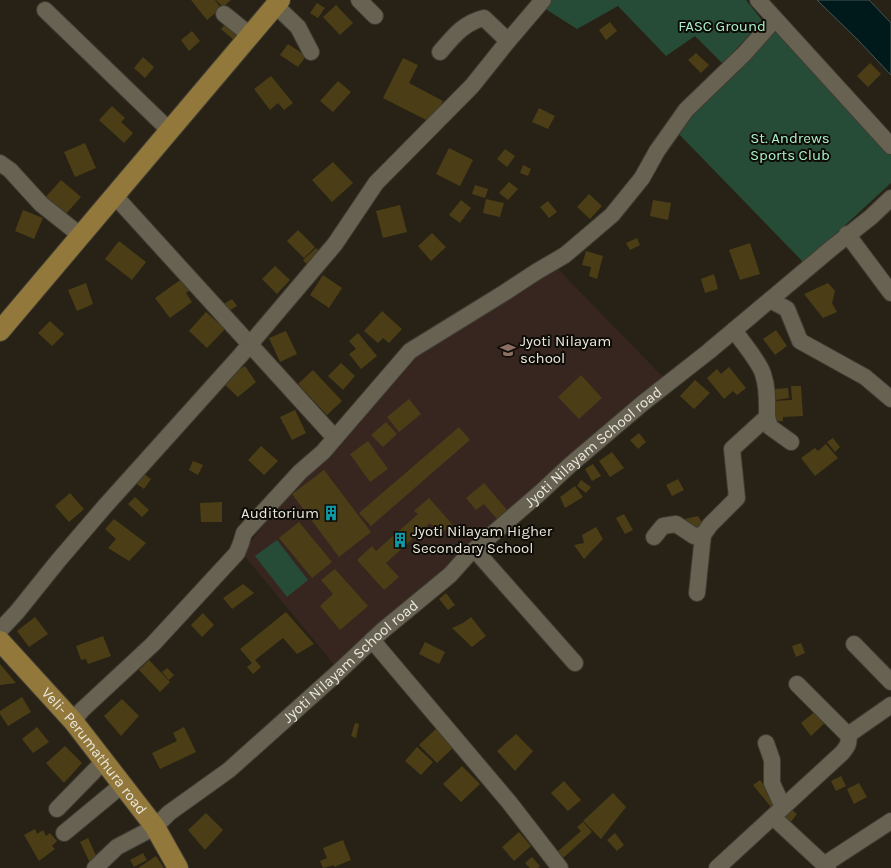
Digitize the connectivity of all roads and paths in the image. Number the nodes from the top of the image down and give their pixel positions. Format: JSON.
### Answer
{"nodes":[{"id":1,"x":359,"y":0,"type":"edge"},
{"id":2,"x":543,"y":0,"type":"edge"},
{"id":3,"x":758,"y":0,"type":"edge"},
{"id":4,"x":278,"y":3,"type":"edge"},
{"id":5,"x":45,"y":10,"type":"dead end"},
{"id":6,"x":224,"y":14,"type":"dead end"},
{"id":7,"x":375,"y":16,"type":"dead end"},
{"id":8,"x":775,"y":19,"type":"junction"},
{"id":9,"x":250,"y":35,"type":"junction"},
{"id":10,"x":508,"y":41,"type":"junction"},
{"id":11,"x":311,"y":52,"type":"dead end"},
{"id":12,"x":440,"y":52,"type":"dead end"},
{"id":13,"x":168,"y":132,"type":"junction"},
{"id":14,"x":891,"y":146,"type":"edge"},
{"id":15,"x":0,"y":163,"type":"edge"},
{"id":16,"x":114,"y":195,"type":"junction"},
{"id":17,"x":891,"y":198,"type":"edge"},
{"id":18,"x":847,"y":234,"type":"junction"},
{"id":19,"x":80,"y":235,"type":"junction"},
{"id":20,"x":891,"y":293,"type":"edge"},
{"id":21,"x":770,"y":300,"type":"junction"},
{"id":22,"x":734,"y":330,"type":"junction"},
{"id":23,"x":0,"y":331,"type":"edge"},
{"id":24,"x":250,"y":344,"type":"junction"},
{"id":25,"x":891,"y":399,"type":"edge"},
{"id":26,"x":767,"y":418,"type":"junction"},
{"id":27,"x":335,"y":438,"type":"junction"},
{"id":28,"x":792,"y":442,"type":"dead end"},
{"id":29,"x":703,"y":535,"type":"junction"},
{"id":30,"x":654,"y":537,"type":"dead end"},
{"id":31,"x":475,"y":550,"type":"junction"},
{"id":32,"x":697,"y":593,"type":"dead end"},
{"id":33,"x":0,"y":630,"type":"edge"},
{"id":34,"x":372,"y":640,"type":"junction"},
{"id":35,"x":0,"y":641,"type":"edge"},
{"id":36,"x":854,"y":644,"type":"dead end"},
{"id":37,"x":575,"y":663,"type":"dead end"},
{"id":38,"x":891,"y":682,"type":"edge"},
{"id":39,"x":797,"y":684,"type":"dead end"},
{"id":40,"x":891,"y":705,"type":"edge"},
{"id":41,"x":73,"y":721,"type":"junction"},
{"id":42,"x":848,"y":735,"type":"junction"},
{"id":43,"x":766,"y":743,"type":"dead end"},
{"id":44,"x":104,"y":761,"type":"junction"},
{"id":45,"x":122,"y":785,"type":"junction"},
{"id":46,"x":57,"y":809,"type":"dead end"},
{"id":47,"x":778,"y":812,"type":"junction"},
{"id":48,"x":891,"y":821,"type":"edge"},
{"id":49,"x":154,"y":827,"type":"junction"},
{"id":50,"x":64,"y":833,"type":"dead end"},
{"id":51,"x":826,"y":866,"type":"edge"},
{"id":52,"x":95,"y":868,"type":"edge"},
{"id":53,"x":178,"y":868,"type":"edge"},
{"id":54,"x":560,"y":868,"type":"edge"},
{"id":55,"x":717,"y":868,"type":"edge"}],
"edges":[{"from":1,"to":7,"type":"street"},
{"from":2,"to":10,"type":"street"},
{"from":3,"to":8,"type":"street"},
{"from":4,"to":9,"type":"main road"},
{"from":4,"to":11,"type":"street"},
{"from":5,"to":13,"type":"street"},
{"from":6,"to":9,"type":"street"},
{"from":8,"to":14,"type":"street"},
{"from":8,"to":27,"type":"street"},
{"from":9,"to":13,"type":"main road"},
{"from":10,"to":12,"type":"street"},
{"from":10,"to":24,"type":"street"},
{"from":13,"to":16,"type":"main road"},
{"from":15,"to":19,"type":"street"},
{"from":16,"to":19,"type":"main road"},
{"from":16,"to":24,"type":"street"},
{"from":17,"to":18,"type":"street","name":"Jyoti Nilayam School road"},
{"from":18,"to":20,"type":"street"},
{"from":18,"to":21,"type":"street","name":"Jyoti Nilayam School road"},
{"from":19,"to":23,"type":"main road"},
{"from":21,"to":22,"type":"street","name":"Jyoti Nilayam School road"},
{"from":21,"to":25,"type":"street"},
{"from":22,"to":26,"type":"street"},
{"from":22,"to":31,"type":"street","name":"Jyoti Nilayam School road"},
{"from":24,"to":27,"type":"street"},
{"from":24,"to":33,"type":"street"},
{"from":26,"to":28,"type":"street"},
{"from":26,"to":29,"type":"street"},
{"from":27,"to":41,"type":"street"},
{"from":29,"to":30,"type":"street"},
{"from":29,"to":32,"type":"street"},
{"from":31,"to":34,"type":"street","name":"Jyoti Nilayam School road"},
{"from":31,"to":37,"type":"street"},
{"from":34,"to":49,"type":"street","name":"Jyoti Nilayam School road"},
{"from":34,"to":54,"type":"street"},
{"from":35,"to":41,"type":"main road","name":"Veli- Perumathura road"},
{"from":36,"to":38,"type":"street"},
{"from":39,"to":42,"type":"street"},
{"from":40,"to":42,"type":"street"},
{"from":41,"to":44,"type":"main road","name":"Veli- Perumathura road"},
{"from":42,"to":47,"type":"street"},
{"from":43,"to":47,"type":"street"},
{"from":44,"to":45,"type":"main road","name":"Veli- Perumathura road"},
{"from":44,"to":46,"type":"street"},
{"from":45,"to":49,"type":"main road","name":"Veli- Perumathura road"},
{"from":45,"to":50,"type":"street"},
{"from":47,"to":51,"type":"street"},
{"from":47,"to":55,"type":"street"},
{"from":48,"to":51,"type":"street"},
{"from":49,"to":52,"type":"street","name":"Jyoti Nilayam School road"},
{"from":49,"to":53,"type":"main road","name":"Veli- Perumathura road"}]}
